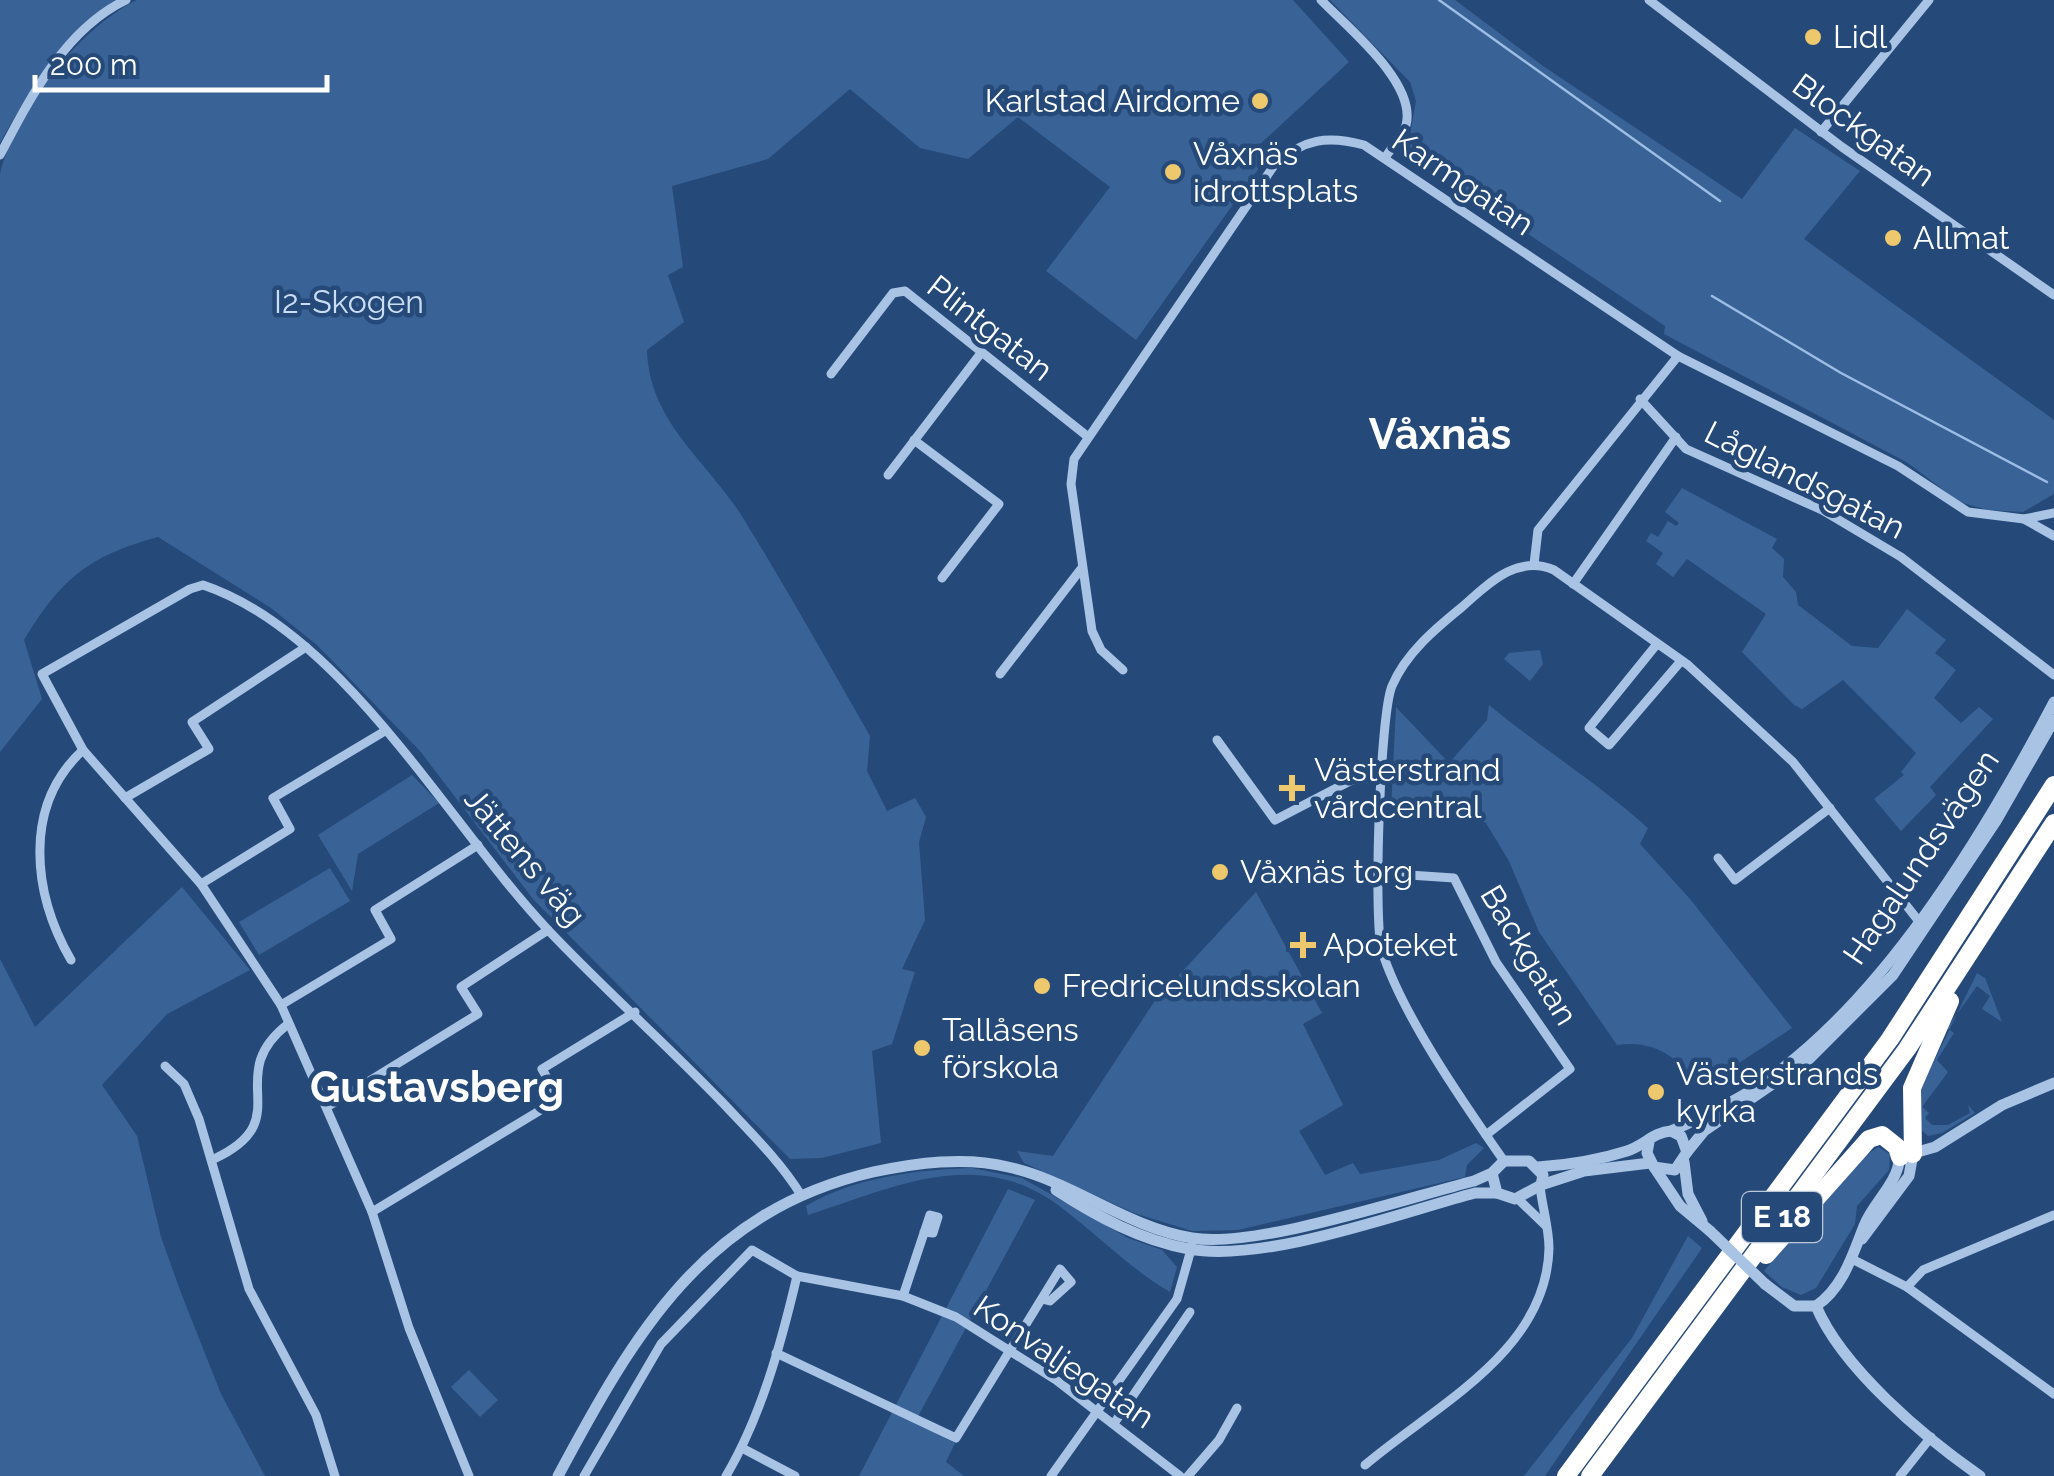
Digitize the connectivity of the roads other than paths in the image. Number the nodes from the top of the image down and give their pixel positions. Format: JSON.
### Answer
{"nodes":[{"id":1,"x":126,"y":0,"type":"edge"},
{"id":2,"x":1321,"y":0,"type":"edge"},
{"id":3,"x":1650,"y":0,"type":"edge"},
{"id":4,"x":1929,"y":0,"type":"edge"},
{"id":5,"x":1822,"y":132,"type":"junction"},
{"id":6,"x":0,"y":155,"type":"edge"},
{"id":7,"x":1386,"y":158,"type":"junction"},
{"id":8,"x":2054,"y":295,"type":"edge"},
{"id":9,"x":981,"y":352,"type":"junction"},
{"id":10,"x":1678,"y":356,"type":"junction"},
{"id":11,"x":831,"y":374,"type":"dead end"},
{"id":12,"x":1640,"y":399,"type":"junction"},
{"id":13,"x":1087,"y":436,"type":"junction"},
{"id":14,"x":1676,"y":437,"type":"junction"},
{"id":15,"x":914,"y":440,"type":"junction"},
{"id":16,"x":888,"y":474,"type":"dead end"},
{"id":17,"x":2054,"y":513,"type":"edge"},
{"id":18,"x":2024,"y":519,"type":"junction"},
{"id":19,"x":2054,"y":536,"type":"edge"},
{"id":20,"x":1534,"y":564,"type":"junction"},
{"id":21,"x":1081,"y":569,"type":"junction"},
{"id":22,"x":942,"y":578,"type":"dead end"},
{"id":23,"x":1573,"y":584,"type":"junction"},
{"id":24,"x":1656,"y":644,"type":"junction"},
{"id":25,"x":306,"y":647,"type":"junction"},
{"id":26,"x":1681,"y":661,"type":"junction"},
{"id":27,"x":1123,"y":670,"type":"dead end"},
{"id":28,"x":1000,"y":674,"type":"dead end"},
{"id":29,"x":2054,"y":675,"type":"edge"},
{"id":30,"x":2054,"y":702,"type":"edge"},
{"id":31,"x":2054,"y":720,"type":"edge"},
{"id":32,"x":385,"y":731,"type":"junction"},
{"id":33,"x":1217,"y":740,"type":"dead end"},
{"id":34,"x":84,"y":750,"type":"junction"},
{"id":35,"x":1382,"y":777,"type":"junction"},
{"id":36,"x":2054,"y":785,"type":"edge"},
{"id":37,"x":125,"y":798,"type":"junction"},
{"id":38,"x":1830,"y":808,"type":"junction"},
{"id":39,"x":2054,"y":823,"type":"edge"},
{"id":40,"x":478,"y":845,"type":"junction"},
{"id":41,"x":1718,"y":858,"type":"dead end"},
{"id":42,"x":1379,"y":874,"type":"junction"},
{"id":43,"x":202,"y":884,"type":"junction"},
{"id":44,"x":1922,"y":926,"type":"junction"},
{"id":45,"x":548,"y":930,"type":"junction"},
{"id":46,"x":1970,"y":955,"type":"junction"},
{"id":47,"x":71,"y":960,"type":"dead end"},
{"id":48,"x":281,"y":1006,"type":"junction"},
{"id":49,"x":635,"y":1012,"type":"junction"},
{"id":50,"x":288,"y":1024,"type":"junction"},
{"id":51,"x":166,"y":1066,"type":"dead end"},
{"id":52,"x":2054,"y":1083,"type":"edge"},
{"id":53,"x":326,"y":1107,"type":"junction"},
{"id":54,"x":1670,"y":1131,"type":"junction"},
{"id":55,"x":1486,"y":1135,"type":"junction"},
{"id":56,"x":1649,"y":1142,"type":"junction"},
{"id":57,"x":1906,"y":1156,"type":"junction"},
{"id":58,"x":1686,"y":1157,"type":"junction"},
{"id":59,"x":214,"y":1158,"type":"junction"},
{"id":60,"x":1504,"y":1161,"type":"junction"},
{"id":61,"x":1652,"y":1165,"type":"junction"},
{"id":62,"x":1538,"y":1166,"type":"junction"},
{"id":63,"x":1492,"y":1173,"type":"junction"},
{"id":64,"x":1540,"y":1186,"type":"junction"},
{"id":65,"x":1497,"y":1193,"type":"junction"},
{"id":66,"x":801,"y":1195,"type":"junction"},
{"id":67,"x":1516,"y":1198,"type":"junction"},
{"id":68,"x":372,"y":1212,"type":"junction"},
{"id":69,"x":2054,"y":1215,"type":"edge"},
{"id":70,"x":1545,"y":1224,"type":"junction"},
{"id":71,"x":1704,"y":1225,"type":"junction"},
{"id":72,"x":924,"y":1232,"type":"dead end"},
{"id":73,"x":1192,"y":1244,"type":"junction"},
{"id":74,"x":1852,"y":1260,"type":"junction"},
{"id":75,"x":796,"y":1276,"type":"junction"},
{"id":76,"x":1908,"y":1287,"type":"junction"},
{"id":77,"x":903,"y":1296,"type":"junction"},
{"id":78,"x":1042,"y":1299,"type":"dead end"},
{"id":79,"x":1816,"y":1306,"type":"junction"},
{"id":80,"x":1712,"y":1308,"type":"junction"},
{"id":81,"x":1190,"y":1312,"type":"dead end"},
{"id":82,"x":1010,"y":1348,"type":"junction"},
{"id":83,"x":776,"y":1353,"type":"junction"},
{"id":84,"x":2054,"y":1394,"type":"edge"},
{"id":85,"x":1237,"y":1408,"type":"dead end"},
{"id":86,"x":1099,"y":1411,"type":"junction"},
{"id":87,"x":1115,"y":1422,"type":"junction"},
{"id":88,"x":1931,"y":1437,"type":"junction"},
{"id":89,"x":742,"y":1448,"type":"junction"},
{"id":90,"x":1366,"y":1465,"type":"dead end"},
{"id":91,"x":335,"y":1476,"type":"edge"},
{"id":92,"x":469,"y":1476,"type":"edge"},
{"id":93,"x":558,"y":1476,"type":"edge"},
{"id":94,"x":584,"y":1476,"type":"edge"},
{"id":95,"x":726,"y":1476,"type":"edge"},
{"id":96,"x":795,"y":1476,"type":"edge"},
{"id":97,"x":1051,"y":1476,"type":"edge"},
{"id":98,"x":1180,"y":1476,"type":"edge"},
{"id":99,"x":1188,"y":1476,"type":"edge"},
{"id":100,"x":1566,"y":1476,"type":"edge"},
{"id":101,"x":1590,"y":1476,"type":"edge"},
{"id":102,"x":1900,"y":1476,"type":"edge"},
{"id":103,"x":1980,"y":1476,"type":"edge"}],
"edges":[{"from":1,"to":6,"type":"street"},
{"from":2,"to":7,"type":"street"},
{"from":3,"to":5,"type":"street","name":"Blockgatan"},
{"from":4,"to":5,"type":"street"},
{"from":5,"to":8,"type":"street","name":"Blockgatan"},
{"from":7,"to":10,"type":"street","name":"Karmgatan"},
{"from":7,"to":13,"type":"street","name":"Karmgatan"},
{"from":9,"to":11,"type":"street","name":"Plintgatan"},
{"from":9,"to":13,"type":"street","name":"Plintgatan"},
{"from":9,"to":15,"type":"street"},
{"from":10,"to":12,"type":"street"},
{"from":10,"to":18,"type":"street","name":"Karmgatan"},
{"from":12,"to":14,"type":"street","name":"Låglandsgatan"},
{"from":12,"to":20,"type":"street"},
{"from":13,"to":21,"type":"street","name":"Karmgatan"},
{"from":14,"to":23,"type":"street"},
{"from":14,"to":29,"type":"street","name":"Låglandsgatan"},
{"from":15,"to":16,"type":"street"},
{"from":15,"to":22,"type":"street"},
{"from":17,"to":18,"type":"street","name":"Karmgatan"},
{"from":18,"to":19,"type":"street","name":"Karmgatan"},
{"from":20,"to":23,"type":"street"},
{"from":20,"to":35,"type":"street"},
{"from":21,"to":27,"type":"street","name":"Karmgatan"},
{"from":21,"to":28,"type":"street"},
{"from":23,"to":24,"type":"street"},
{"from":24,"to":26,"type":"street"},
{"from":24,"to":26,"type":"street"},
{"from":25,"to":32,"type":"street","name":"Jättens väg"},
{"from":25,"to":34,"type":"street","name":"Jättens väg"},
{"from":25,"to":37,"type":"street"},
{"from":26,"to":38,"type":"street"},
{"from":30,"to":44,"type":"street","name":"Hagalundsvägen"},
{"from":31,"to":44,"type":"street","name":"Hagalundsvägen"},
{"from":32,"to":40,"type":"street","name":"Jättens väg"},
{"from":32,"to":43,"type":"street"},
{"from":33,"to":35,"type":"street"},
{"from":34,"to":37,"type":"street"},
{"from":34,"to":47,"type":"street"},
{"from":35,"to":42,"type":"street"},
{"from":36,"to":100,"type":"highway","number":"E 18"},
{"from":37,"to":43,"type":"street"},
{"from":38,"to":41,"type":"street"},
{"from":38,"to":44,"type":"street"},
{"from":39,"to":46,"type":"highway","number":"E 18"},
{"from":40,"to":45,"type":"street","name":"Jättens väg"},
{"from":40,"to":48,"type":"street"},
{"from":42,"to":55,"type":"street"},
{"from":42,"to":55,"type":"street","name":"Backgatan"},
{"from":43,"to":48,"type":"street"},
{"from":44,"to":54,"type":"street","name":"Hagalundsvägen"},
{"from":44,"to":58,"type":"street","name":"Hagalundsvägen"},
{"from":45,"to":49,"type":"street","name":"Jättens väg"},
{"from":45,"to":53,"type":"street"},
{"from":46,"to":57,"type":"highway"},
{"from":46,"to":80,"type":"highway","number":"E 18"},
{"from":48,"to":50,"type":"street"},
{"from":49,"to":66,"type":"street","name":"Jättens väg"},
{"from":49,"to":68,"type":"street"},
{"from":50,"to":53,"type":"street"},
{"from":50,"to":59,"type":"street"},
{"from":51,"to":59,"type":"street"},
{"from":52,"to":57,"type":"street"},
{"from":53,"to":68,"type":"street"},
{"from":54,"to":56,"type":"street"},
{"from":54,"to":58,"type":"street"},
{"from":55,"to":60,"type":"street"},
{"from":56,"to":61,"type":"street"},
{"from":56,"to":62,"type":"street"},
{"from":57,"to":74,"type":"street"},
{"from":57,"to":80,"type":"highway"},
{"from":58,"to":61,"type":"street"},
{"from":58,"to":71,"type":"street"},
{"from":59,"to":91,"type":"street"},
{"from":60,"to":62,"type":"street"},
{"from":60,"to":63,"type":"street"},
{"from":61,"to":64,"type":"street"},
{"from":61,"to":71,"type":"street"},
{"from":62,"to":64,"type":"street"},
{"from":63,"to":65,"type":"street"},
{"from":63,"to":73,"type":"street"},
{"from":64,"to":67,"type":"street"},
{"from":64,"to":70,"type":"street"},
{"from":65,"to":67,"type":"street"},
{"from":65,"to":73,"type":"street"},
{"from":66,"to":73,"type":"street"},
{"from":66,"to":93,"type":"street"},
{"from":67,"to":70,"type":"street"},
{"from":68,"to":92,"type":"street"},
{"from":69,"to":76,"type":"street"},
{"from":70,"to":90,"type":"street"},
{"from":71,"to":79,"type":"street","bridge":true},
{"from":72,"to":77,"type":"street"},
{"from":73,"to":86,"type":"street"},
{"from":74,"to":76,"type":"street"},
{"from":74,"to":79,"type":"street"},
{"from":75,"to":77,"type":"street","name":"Konvaljegatan"},
{"from":75,"to":83,"type":"street"},
{"from":75,"to":94,"type":"street","name":"Konvaljegatan"},
{"from":76,"to":84,"type":"street"},
{"from":77,"to":82,"type":"street","name":"Konvaljegatan"},
{"from":78,"to":82,"type":"street"},
{"from":79,"to":88,"type":"street"},
{"from":80,"to":101,"type":"highway","number":"E 18"},
{"from":81,"to":87,"type":"street"},
{"from":82,"to":83,"type":"street"},
{"from":82,"to":86,"type":"street","name":"Konvaljegatan"},
{"from":83,"to":89,"type":"street"},
{"from":85,"to":99,"type":"street"},
{"from":86,"to":87,"type":"street","name":"Konvaljegatan"},
{"from":86,"to":97,"type":"street"},
{"from":87,"to":98,"type":"street","name":"Konvaljegatan"},
{"from":88,"to":102,"type":"street"},
{"from":88,"to":103,"type":"street"},
{"from":89,"to":95,"type":"street"},
{"from":89,"to":96,"type":"street"}]}
